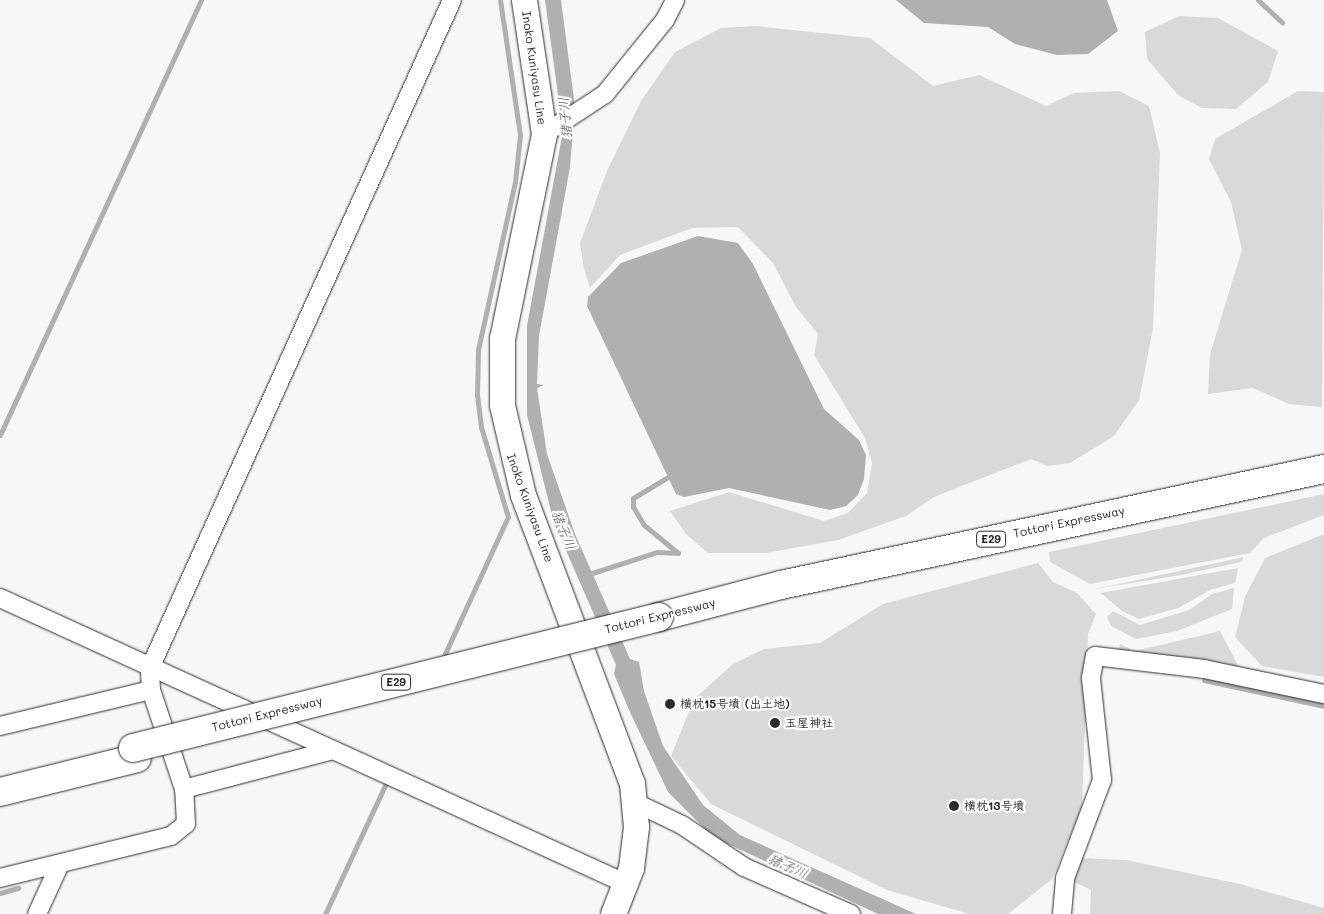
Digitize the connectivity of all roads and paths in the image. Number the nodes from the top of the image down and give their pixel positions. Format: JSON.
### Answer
{"nodes":[{"id":1,"x":452,"y":0,"type":"edge"},
{"id":2,"x":524,"y":0,"type":"edge"},
{"id":3,"x":675,"y":0,"type":"edge"},
{"id":4,"x":544,"y":134,"type":"junction"},
{"id":5,"x":1324,"y":469,"type":"edge"},
{"id":6,"x":1324,"y":484,"type":"edge"},
{"id":7,"x":0,"y":598,"type":"edge"},
{"id":8,"x":660,"y":622,"type":"junction"},
{"id":9,"x":150,"y":668,"type":"junction"},
{"id":10,"x":151,"y":690,"type":"junction"},
{"id":11,"x":1324,"y":694,"type":"edge"},
{"id":12,"x":0,"y":726,"type":"edge"},
{"id":13,"x":333,"y":750,"type":"junction"},
{"id":14,"x":135,"y":753,"type":"junction"},
{"id":15,"x":0,"y":780,"type":"edge"},
{"id":16,"x":184,"y":789,"type":"junction"},
{"id":17,"x":0,"y":792,"type":"edge"},
{"id":18,"x":634,"y":802,"type":"junction"},
{"id":19,"x":60,"y":864,"type":"junction"},
{"id":20,"x":0,"y":878,"type":"edge"},
{"id":21,"x":628,"y":884,"type":"junction"},
{"id":22,"x":37,"y":914,"type":"edge"},
{"id":23,"x":613,"y":914,"type":"edge"},
{"id":24,"x":851,"y":914,"type":"edge"},
{"id":25,"x":1062,"y":914,"type":"edge"}],
"edges":[{"from":1,"to":9,"type":"street"},
{"from":2,"to":4,"type":"main road","name":"Inoko Kuniyasu Line"},
{"from":3,"to":4,"type":"street"},
{"from":4,"to":18,"type":"main road","name":"Inoko Kuniyasu Line"},
{"from":5,"to":8,"type":"highway","name":"Tottori Expressway","number":"E29"},
{"from":6,"to":8,"type":"highway","name":"Tottori Expressway","number":"E29"},
{"from":7,"to":9,"type":"street"},
{"from":8,"to":14,"type":"highway","name":"Tottori Expressway","number":"E29"},
{"from":9,"to":10,"type":"street"},
{"from":9,"to":13,"type":"street"},
{"from":10,"to":12,"type":"street"},
{"from":10,"to":16,"type":"street"},
{"from":11,"to":25,"type":"street"},
{"from":13,"to":16,"type":"street"},
{"from":13,"to":21,"type":"street"},
{"from":14,"to":15,"type":"highway","name":"Tottori Expressway","number":"E29"},
{"from":14,"to":17,"type":"highway","name":"Tottori Expressway","number":"E29"},
{"from":16,"to":19,"type":"street"},
{"from":18,"to":21,"type":"main road","name":"Inoko Kuniyasu Line"},
{"from":18,"to":24,"type":"street"},
{"from":19,"to":20,"type":"street"},
{"from":19,"to":22,"type":"street"},
{"from":21,"to":23,"type":"main road","name":"Inoko Kuniyasu Line"}]}
